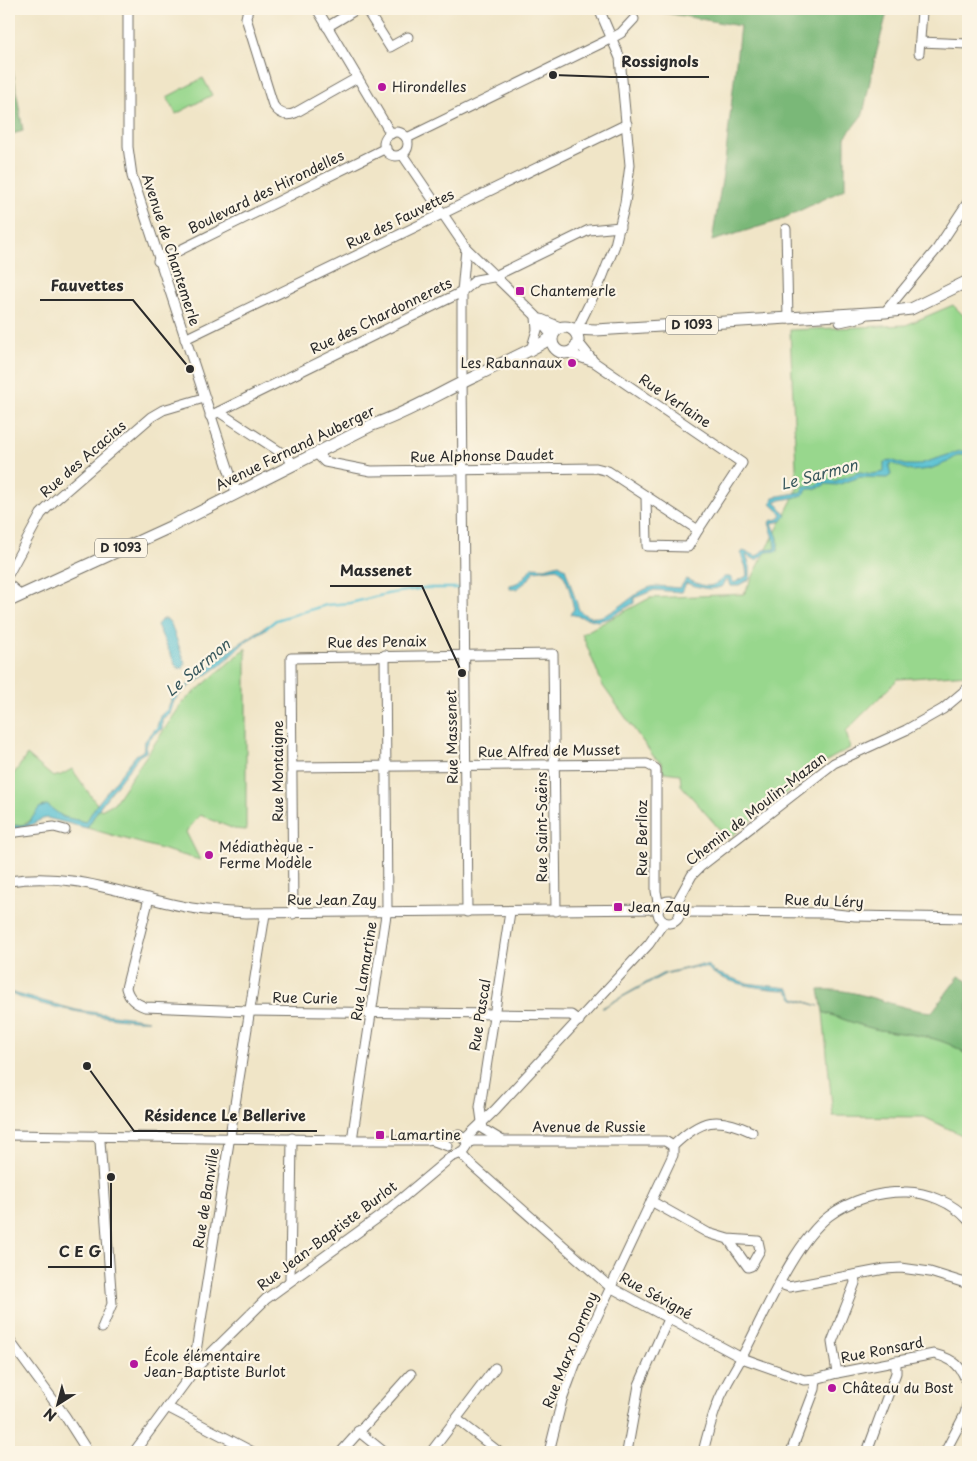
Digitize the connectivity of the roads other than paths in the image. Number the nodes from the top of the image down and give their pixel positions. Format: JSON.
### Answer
{"nodes":[{"id":1,"x":128,"y":9,"type":"edge"},
{"id":2,"x":248,"y":9,"type":"edge"},
{"id":3,"x":317,"y":9,"type":"edge"},
{"id":4,"x":357,"y":9,"type":"edge"},
{"id":5,"x":366,"y":9,"type":"edge"},
{"id":6,"x":599,"y":9,"type":"edge"},
{"id":7,"x":922,"y":12,"type":"dead end"},
{"id":8,"x":634,"y":19,"type":"dead end"},
{"id":9,"x":327,"y":27,"type":"junction"},
{"id":10,"x":408,"y":37,"type":"dead end"},
{"id":11,"x":612,"y":38,"type":"junction"},
{"id":12,"x":920,"y":42,"type":"junction"},
{"id":13,"x":968,"y":44,"type":"edge"},
{"id":14,"x":919,"y":53,"type":"dead end"},
{"id":15,"x":358,"y":78,"type":"junction"},
{"id":16,"x":627,"y":124,"type":"junction"},
{"id":17,"x":391,"y":134,"type":"junction"},
{"id":18,"x":407,"y":138,"type":"junction"},
{"id":19,"x":386,"y":148,"type":"junction"},
{"id":20,"x":402,"y":154,"type":"junction"},
{"id":21,"x":968,"y":202,"type":"edge"},
{"id":22,"x":442,"y":214,"type":"junction"},
{"id":23,"x":620,"y":227,"type":"junction"},
{"id":24,"x":786,"y":229,"type":"dead end"},
{"id":25,"x":466,"y":248,"type":"junction"},
{"id":26,"x":158,"y":261,"type":"junction"},
{"id":27,"x":493,"y":276,"type":"junction"},
{"id":28,"x":968,"y":281,"type":"edge"},
{"id":29,"x":462,"y":292,"type":"junction"},
{"id":30,"x":885,"y":312,"type":"junction"},
{"id":31,"x":584,"y":314,"type":"junction"},
{"id":32,"x":536,"y":316,"type":"junction"},
{"id":33,"x":788,"y":319,"type":"junction"},
{"id":34,"x":840,"y":322,"type":"junction"},
{"id":35,"x":596,"y":330,"type":"junction"},
{"id":36,"x":571,"y":331,"type":"junction"},
{"id":37,"x":185,"y":339,"type":"junction"},
{"id":38,"x":553,"y":340,"type":"junction"},
{"id":39,"x":531,"y":350,"type":"junction"},
{"id":40,"x":568,"y":353,"type":"junction"},
{"id":41,"x":594,"y":362,"type":"junction"},
{"id":42,"x":462,"y":382,"type":"junction"},
{"id":43,"x":204,"y":398,"type":"junction"},
{"id":44,"x":219,"y":412,"type":"junction"},
{"id":45,"x":210,"y":416,"type":"junction"},
{"id":46,"x":316,"y":453,"type":"junction"},
{"id":47,"x":293,"y":464,"type":"junction"},
{"id":48,"x":464,"y":470,"type":"junction"},
{"id":49,"x":236,"y":492,"type":"junction"},
{"id":50,"x":646,"y":496,"type":"junction"},
{"id":51,"x":698,"y":530,"type":"junction"},
{"id":52,"x":72,"y":571,"type":"junction"},
{"id":53,"x":9,"y":573,"type":"edge"},
{"id":54,"x":11,"y":590,"type":"edge"},
{"id":55,"x":9,"y":602,"type":"edge"},
{"id":56,"x":465,"y":654,"type":"junction"},
{"id":57,"x":553,"y":654,"type":"joint"},
{"id":58,"x":385,"y":655,"type":"junction"},
{"id":59,"x":291,"y":658,"type":"joint"},
{"id":60,"x":968,"y":688,"type":"edge"},
{"id":61,"x":555,"y":765,"type":"junction"},
{"id":62,"x":385,"y":766,"type":"junction"},
{"id":63,"x":466,"y":766,"type":"junction"},
{"id":64,"x":292,"y":767,"type":"junction"},
{"id":65,"x":656,"y":769,"type":"joint"},
{"id":66,"x":66,"y":830,"type":"dead end"},
{"id":67,"x":9,"y":833,"type":"edge"},
{"id":68,"x":9,"y":881,"type":"edge"},
{"id":69,"x":149,"y":898,"type":"junction"},
{"id":70,"x":660,"y":907,"type":"junction"},
{"id":71,"x":678,"y":908,"type":"junction"},
{"id":72,"x":556,"y":911,"type":"junction"},
{"id":73,"x":468,"y":912,"type":"junction"},
{"id":74,"x":510,"y":912,"type":"junction"},
{"id":75,"x":265,"y":914,"type":"junction"},
{"id":76,"x":293,"y":914,"type":"junction"},
{"id":77,"x":386,"y":914,"type":"junction"},
{"id":78,"x":968,"y":918,"type":"edge"},
{"id":79,"x":664,"y":922,"type":"junction"},
{"id":80,"x":248,"y":1011,"type":"junction"},
{"id":81,"x":371,"y":1012,"type":"junction"},
{"id":82,"x":494,"y":1013,"type":"junction"},
{"id":83,"x":579,"y":1021,"type":"junction"},
{"id":84,"x":483,"y":1122,"type":"junction"},
{"id":85,"x":752,"y":1132,"type":"dead end"},
{"id":86,"x":9,"y":1135,"type":"edge"},
{"id":87,"x":96,"y":1136,"type":"junction"},
{"id":88,"x":229,"y":1137,"type":"junction"},
{"id":89,"x":452,"y":1137,"type":"junction"},
{"id":90,"x":292,"y":1138,"type":"junction"},
{"id":91,"x":352,"y":1140,"type":"junction"},
{"id":92,"x":426,"y":1140,"type":"junction"},
{"id":93,"x":467,"y":1141,"type":"junction"},
{"id":94,"x":503,"y":1141,"type":"junction"},
{"id":95,"x":673,"y":1146,"type":"junction"},
{"id":96,"x":449,"y":1147,"type":"junction"},
{"id":97,"x":460,"y":1154,"type":"junction"},
{"id":98,"x":444,"y":1163,"type":"junction"},
{"id":99,"x":651,"y":1201,"type":"junction"},
{"id":100,"x":968,"y":1220,"type":"edge"},
{"id":101,"x":728,"y":1239,"type":"dead end"},
{"id":102,"x":854,"y":1275,"type":"junction"},
{"id":103,"x":290,"y":1280,"type":"junction"},
{"id":104,"x":968,"y":1282,"type":"edge"},
{"id":105,"x":780,"y":1284,"type":"junction"},
{"id":106,"x":610,"y":1288,"type":"junction"},
{"id":107,"x":668,"y":1319,"type":"junction"},
{"id":108,"x":102,"y":1328,"type":"dead end"},
{"id":109,"x":9,"y":1340,"type":"edge"},
{"id":110,"x":742,"y":1358,"type":"junction"},
{"id":111,"x":896,"y":1362,"type":"junction"},
{"id":112,"x":196,"y":1368,"type":"junction"},
{"id":113,"x":495,"y":1368,"type":"dead end"},
{"id":114,"x":837,"y":1373,"type":"junction"},
{"id":115,"x":411,"y":1374,"type":"dead end"},
{"id":116,"x":816,"y":1379,"type":"junction"},
{"id":117,"x":968,"y":1386,"type":"edge"},
{"id":118,"x":968,"y":1401,"type":"edge"},
{"id":119,"x":167,"y":1408,"type":"junction"},
{"id":120,"x":458,"y":1420,"type":"junction"},
{"id":121,"x":358,"y":1431,"type":"junction"},
{"id":122,"x":88,"y":1452,"type":"edge"},
{"id":123,"x":134,"y":1452,"type":"edge"},
{"id":124,"x":253,"y":1452,"type":"edge"},
{"id":125,"x":341,"y":1452,"type":"edge"},
{"id":126,"x":384,"y":1452,"type":"edge"},
{"id":127,"x":431,"y":1452,"type":"edge"},
{"id":128,"x":499,"y":1452,"type":"edge"},
{"id":129,"x":549,"y":1452,"type":"edge"},
{"id":130,"x":627,"y":1452,"type":"edge"},
{"id":131,"x":703,"y":1452,"type":"edge"},
{"id":132,"x":791,"y":1452,"type":"edge"},
{"id":133,"x":867,"y":1452,"type":"edge"},
{"id":134,"x":945,"y":1452,"type":"edge"}],
"edges":[{"from":1,"to":26,"type":"street","name":"Avenue de Chantemerle"},
{"from":2,"to":15,"type":"street"},
{"from":3,"to":9,"type":"street"},
{"from":4,"to":9,"type":"street"},
{"from":5,"to":10,"type":"street"},
{"from":6,"to":11,"type":"street"},
{"from":7,"to":12,"type":"street"},
{"from":8,"to":11,"type":"street"},
{"from":9,"to":15,"type":"street"},
{"from":11,"to":16,"type":"street"},
{"from":11,"to":18,"type":"street"},
{"from":12,"to":13,"type":"street"},
{"from":12,"to":14,"type":"street"},
{"from":15,"to":17,"type":"street"},
{"from":16,"to":22,"type":"street","name":"Rue des Fauvettes"},
{"from":16,"to":23,"type":"street"},
{"from":17,"to":18,"type":"street"},
{"from":17,"to":19,"type":"street"},
{"from":18,"to":20,"type":"street"},
{"from":19,"to":20,"type":"street"},
{"from":19,"to":26,"type":"street","name":"Boulevard des Hirondelles"},
{"from":20,"to":22,"type":"street"},
{"from":21,"to":30,"type":"street"},
{"from":22,"to":25,"type":"street"},
{"from":22,"to":37,"type":"street","name":"Rue des Fauvettes"},
{"from":23,"to":27,"type":"street","name":"Rue des Chardonnerets"},
{"from":23,"to":31,"type":"street"},
{"from":24,"to":33,"type":"street"},
{"from":25,"to":27,"type":"street"},
{"from":25,"to":29,"type":"street","name":"Rue Massenet"},
{"from":26,"to":37,"type":"street","name":"Avenue de Chantemerle"},
{"from":27,"to":29,"type":"street","name":"Rue des Chardonnerets"},
{"from":27,"to":32,"type":"street"},
{"from":28,"to":30,"type":"main road","number":"D 1093"},
{"from":28,"to":34,"type":"main road","number":"D 1093"},
{"from":29,"to":42,"type":"street","name":"Rue Massenet"},
{"from":29,"to":44,"type":"street","name":"Rue des Chardonnerets"},
{"from":30,"to":33,"type":"main road","number":"D 1093"},
{"from":30,"to":34,"type":"street"},
{"from":31,"to":35,"type":"street"},
{"from":31,"to":36,"type":"street"},
{"from":32,"to":36,"type":"street"},
{"from":32,"to":38,"type":"street"},
{"from":32,"to":39,"type":"street"},
{"from":33,"to":34,"type":"main road","number":"D 1093"},
{"from":33,"to":35,"type":"main road","number":"D 1093"},
{"from":35,"to":36,"type":"main road"},
{"from":36,"to":38,"type":"main road"},
{"from":36,"to":40,"type":"main road"},
{"from":36,"to":41,"type":"street","name":"Rue Verlaine"},
{"from":37,"to":43,"type":"street","name":"Avenue de Chantemerle"},
{"from":38,"to":39,"type":"main road","name":"Avenue Fernand Auberger","number":"D 1093"},
{"from":38,"to":40,"type":"main road"},
{"from":39,"to":42,"type":"main road","name":"Avenue Fernand Auberger","number":"D 1093"},
{"from":40,"to":41,"type":"street","name":"Rue Verlaine"},
{"from":41,"to":51,"type":"street","name":"Rue Verlaine"},
{"from":42,"to":46,"type":"main road","name":"Avenue Fernand Auberger","number":"D 1093"},
{"from":42,"to":48,"type":"street","name":"Rue Massenet"},
{"from":43,"to":45,"type":"street","name":"Avenue de Chantemerle"},
{"from":43,"to":53,"type":"street","name":"Rue des Acacias"},
{"from":44,"to":45,"type":"street","name":"Rue des Chardonnerets"},
{"from":44,"to":47,"type":"street"},
{"from":45,"to":49,"type":"street","name":"Avenue de Chantemerle"},
{"from":46,"to":47,"type":"main road","name":"Avenue Fernand Auberger","number":"D 1093"},
{"from":46,"to":48,"type":"street","name":"Rue Alphonse Daudet"},
{"from":47,"to":49,"type":"main road","name":"Avenue Fernand Auberger","number":"D 1093"},
{"from":48,"to":50,"type":"street","name":"Rue Alphonse Daudet"},
{"from":48,"to":56,"type":"street","name":"Rue Massenet"},
{"from":49,"to":52,"type":"main road","name":"Avenue Fernand Auberger","number":"D 1093"},
{"from":50,"to":51,"type":"street","name":"Rue Alphonse Daudet"},
{"from":50,"to":51,"type":"street"},
{"from":52,"to":54,"type":"main road","name":"Avenue Fernand Auberger","number":"D 1093"},
{"from":52,"to":55,"type":"main road","name":"Avenue Fernand Auberger","number":"D 1093"},
{"from":56,"to":57,"type":"street","name":"Rue des Penaix"},
{"from":56,"to":58,"type":"street","name":"Rue des Penaix"},
{"from":56,"to":63,"type":"street","name":"Rue Massenet"},
{"from":57,"to":61,"type":"street","name":"Rue Saint-Saëns"},
{"from":58,"to":59,"type":"street","name":"Rue des Penaix"},
{"from":58,"to":62,"type":"street","name":"Rue Lamartine"},
{"from":59,"to":64,"type":"street","name":"Rue Montaigne"},
{"from":60,"to":71,"type":"street","name":"Chemin de Moulin-Mazan"},
{"from":61,"to":63,"type":"street","name":"Rue Alfred de Musset"},
{"from":61,"to":65,"type":"street","name":"Rue Alfred de Musset"},
{"from":61,"to":72,"type":"street","name":"Rue Saint-Saëns"},
{"from":62,"to":63,"type":"street","name":"Rue Alfred de Musset"},
{"from":62,"to":64,"type":"street","name":"Rue Alfred de Musset"},
{"from":62,"to":77,"type":"street","name":"Rue Lamartine"},
{"from":63,"to":73,"type":"street","name":"Rue Massenet"},
{"from":64,"to":76,"type":"street","name":"Rue Montaigne"},
{"from":65,"to":70,"type":"street","name":"Rue Berlioz"},
{"from":66,"to":67,"type":"street"},
{"from":68,"to":69,"type":"street","name":"Rue Jean Zay"},
{"from":69,"to":75,"type":"street","name":"Rue Jean Zay"},
{"from":69,"to":80,"type":"street","name":"Rue Curie"},
{"from":70,"to":71,"type":"street"},
{"from":70,"to":72,"type":"street","name":"Rue Jean Zay"},
{"from":70,"to":79,"type":"street"},
{"from":71,"to":78,"type":"street","name":"Rue du Léry"},
{"from":71,"to":79,"type":"street"},
{"from":72,"to":74,"type":"street","name":"Rue Jean Zay"},
{"from":73,"to":74,"type":"street","name":"Rue Jean Zay"},
{"from":73,"to":77,"type":"street","name":"Rue Jean Zay"},
{"from":74,"to":82,"type":"street","name":"Rue Pascal"},
{"from":75,"to":76,"type":"street","name":"Rue Jean Zay"},
{"from":75,"to":80,"type":"street","name":"Rue de Banville"},
{"from":76,"to":77,"type":"street","name":"Rue Jean Zay"},
{"from":77,"to":81,"type":"street","name":"Rue Lamartine"},
{"from":79,"to":83,"type":"street"},
{"from":80,"to":81,"type":"street","name":"Rue Curie"},
{"from":80,"to":88,"type":"street","name":"Rue de Banville"},
{"from":81,"to":82,"type":"street","name":"Rue Curie"},
{"from":81,"to":91,"type":"street","name":"Rue Lamartine"},
{"from":82,"to":83,"type":"street","name":"Rue Curie"},
{"from":82,"to":84,"type":"street","name":"Rue Pascal"},
{"from":83,"to":84,"type":"street"},
{"from":84,"to":93,"type":"street"},
{"from":84,"to":94,"type":"street"},
{"from":85,"to":95,"type":"street"},
{"from":86,"to":87,"type":"street"},
{"from":87,"to":88,"type":"street"},
{"from":87,"to":108,"type":"street"},
{"from":88,"to":90,"type":"street"},
{"from":88,"to":112,"type":"street","name":"Rue de Banville"},
{"from":89,"to":92,"type":"street"},
{"from":89,"to":93,"type":"street"},
{"from":89,"to":96,"type":"street"},
{"from":90,"to":91,"type":"street"},
{"from":90,"to":103,"type":"street"},
{"from":91,"to":92,"type":"street"},
{"from":92,"to":96,"type":"street"},
{"from":93,"to":94,"type":"street","name":"Avenue de Russie"},
{"from":93,"to":97,"type":"street"},
{"from":94,"to":95,"type":"street","name":"Avenue de Russie"},
{"from":95,"to":99,"type":"street","name":"Rue Marx Dormoy"},
{"from":96,"to":97,"type":"street"},
{"from":96,"to":98,"type":"street"},
{"from":97,"to":98,"type":"street","name":"Rue Jean-Baptiste Burlot"},
{"from":97,"to":106,"type":"street","name":"Rue Sévigné"},
{"from":98,"to":103,"type":"street","name":"Rue Jean-Baptiste Burlot"},
{"from":99,"to":101,"type":"street"},
{"from":99,"to":106,"type":"street","name":"Rue Marx Dormoy"},
{"from":100,"to":105,"type":"street"},
{"from":102,"to":104,"type":"street"},
{"from":102,"to":105,"type":"street"},
{"from":102,"to":114,"type":"street"},
{"from":103,"to":112,"type":"street","name":"Rue Jean-Baptiste Burlot"},
{"from":105,"to":110,"type":"street"},
{"from":106,"to":107,"type":"street","name":"Rue Sévigné"},
{"from":106,"to":129,"type":"street","name":"Rue Marx Dormoy"},
{"from":107,"to":110,"type":"street","name":"Rue Sévigné"},
{"from":107,"to":130,"type":"street"},
{"from":109,"to":122,"type":"street"},
{"from":110,"to":116,"type":"street","name":"Rue Sévigné"},
{"from":110,"to":131,"type":"street"},
{"from":111,"to":114,"type":"street","name":"Rue Ronsard"},
{"from":111,"to":117,"type":"street","name":"Rue Ronsard"},
{"from":111,"to":133,"type":"street"},
{"from":112,"to":119,"type":"street","name":"Rue Jean-Baptiste Burlot"},
{"from":113,"to":120,"type":"street"},
{"from":114,"to":116,"type":"street","name":"Rue Ronsard"},
{"from":115,"to":121,"type":"street"},
{"from":116,"to":132,"type":"street"},
{"from":118,"to":134,"type":"street"},
{"from":119,"to":123,"type":"street","name":"Rue Jean-Baptiste Burlot"},
{"from":119,"to":124,"type":"street"},
{"from":120,"to":127,"type":"street"},
{"from":120,"to":128,"type":"street"},
{"from":121,"to":125,"type":"street"},
{"from":121,"to":126,"type":"street"}]}
